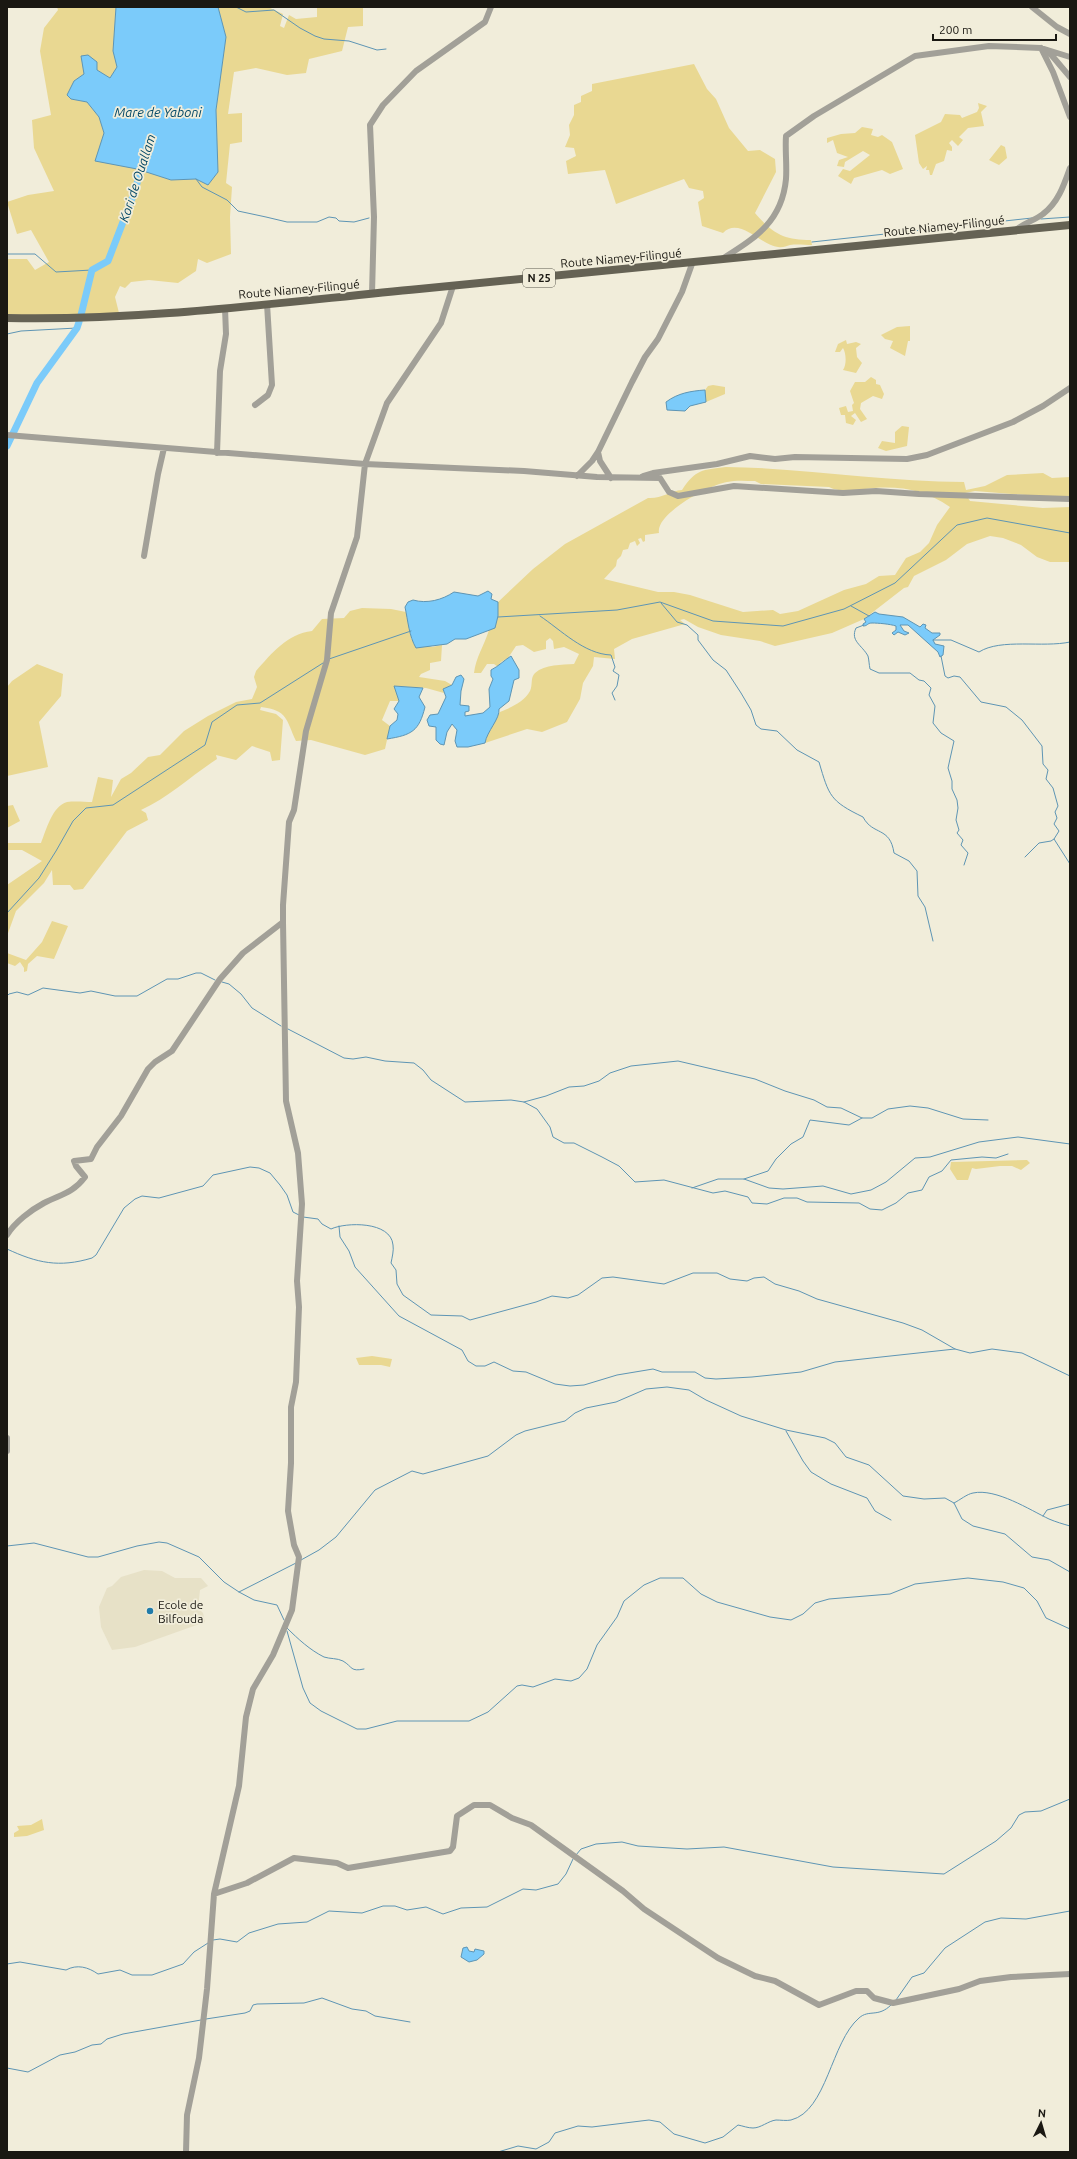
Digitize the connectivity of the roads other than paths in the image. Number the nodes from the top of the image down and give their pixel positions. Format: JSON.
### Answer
{"nodes":[{"id":1,"x":491,"y":7,"type":"edge"},
{"id":2,"x":1032,"y":7,"type":"edge"},
{"id":3,"x":1070,"y":34,"type":"edge"},
{"id":4,"x":1044,"y":49,"type":"junction"},
{"id":5,"x":1070,"y":58,"type":"edge"},
{"id":6,"x":1070,"y":76,"type":"edge"},
{"id":7,"x":1070,"y":117,"type":"edge"},
{"id":8,"x":1070,"y":168,"type":"edge"},
{"id":9,"x":1070,"y":225,"type":"edge"},
{"id":10,"x":1016,"y":230,"type":"junction"},
{"id":11,"x":719,"y":261,"type":"junction"},
{"id":12,"x":692,"y":264,"type":"junction"},
{"id":13,"x":453,"y":286,"type":"junction"},
{"id":14,"x":372,"y":294,"type":"junction"},
{"id":15,"x":267,"y":304,"type":"junction"},
{"id":16,"x":225,"y":308,"type":"junction"},
{"id":17,"x":7,"y":318,"type":"edge"},
{"id":18,"x":1070,"y":388,"type":"edge"},
{"id":19,"x":254,"y":405,"type":"dead end"},
{"id":20,"x":7,"y":435,"type":"edge"},
{"id":21,"x":164,"y":448,"type":"junction"},
{"id":22,"x":598,"y":452,"type":"junction"},
{"id":23,"x":217,"y":453,"type":"junction"},
{"id":24,"x":365,"y":464,"type":"junction"},
{"id":25,"x":577,"y":476,"type":"junction"},
{"id":26,"x":642,"y":477,"type":"junction"},
{"id":27,"x":611,"y":478,"type":"junction"},
{"id":28,"x":1070,"y":499,"type":"edge"},
{"id":29,"x":144,"y":556,"type":"dead end"},
{"id":30,"x":284,"y":922,"type":"junction"},
{"id":31,"x":7,"y":1235,"type":"edge"},
{"id":32,"x":7,"y":1438,"type":"edge"},
{"id":33,"x":7,"y":1451,"type":"edge"},
{"id":34,"x":214,"y":1894,"type":"junction"},
{"id":35,"x":1070,"y":1974,"type":"edge"},
{"id":36,"x":186,"y":2152,"type":"edge"}],
"edges":[{"from":1,"to":14,"type":"street"},
{"from":2,"to":3,"type":"street"},
{"from":4,"to":5,"type":"street"},
{"from":4,"to":6,"type":"street"},
{"from":4,"to":7,"type":"street"},
{"from":4,"to":11,"type":"street"},
{"from":8,"to":10,"type":"street"},
{"from":9,"to":10,"type":"main road","name":"Route Niamey-Filingué","number":"N 25"},
{"from":10,"to":11,"type":"main road","name":"Route Niamey-Filingué","number":"N 25"},
{"from":11,"to":12,"type":"main road","name":"Route Niamey-Filingué","number":"N 25"},
{"from":12,"to":13,"type":"main road","name":"Route Niamey-Filingué","number":"N 25"},
{"from":12,"to":22,"type":"street"},
{"from":13,"to":14,"type":"main road","name":"Route Niamey-Filingué","number":"N 25"},
{"from":13,"to":24,"type":"street"},
{"from":14,"to":15,"type":"main road","name":"Route Niamey-Filingué","number":"N 25"},
{"from":15,"to":16,"type":"main road","name":"Route Niamey-Filingué","number":"N 25"},
{"from":15,"to":19,"type":"street"},
{"from":16,"to":17,"type":"main road","name":"Route Niamey-Filingué","number":"N 25"},
{"from":16,"to":23,"type":"street"},
{"from":18,"to":26,"type":"street"},
{"from":20,"to":21,"type":"street"},
{"from":21,"to":23,"type":"street"},
{"from":21,"to":29,"type":"street"},
{"from":22,"to":25,"type":"street"},
{"from":22,"to":27,"type":"street"},
{"from":23,"to":24,"type":"street"},
{"from":24,"to":25,"type":"street"},
{"from":24,"to":30,"type":"street"},
{"from":25,"to":27,"type":"street"},
{"from":26,"to":27,"type":"street"},
{"from":26,"to":28,"type":"street"},
{"from":30,"to":31,"type":"street"},
{"from":30,"to":34,"type":"street"},
{"from":32,"to":33,"type":"street"},
{"from":34,"to":35,"type":"street"},
{"from":34,"to":36,"type":"street"}]}
